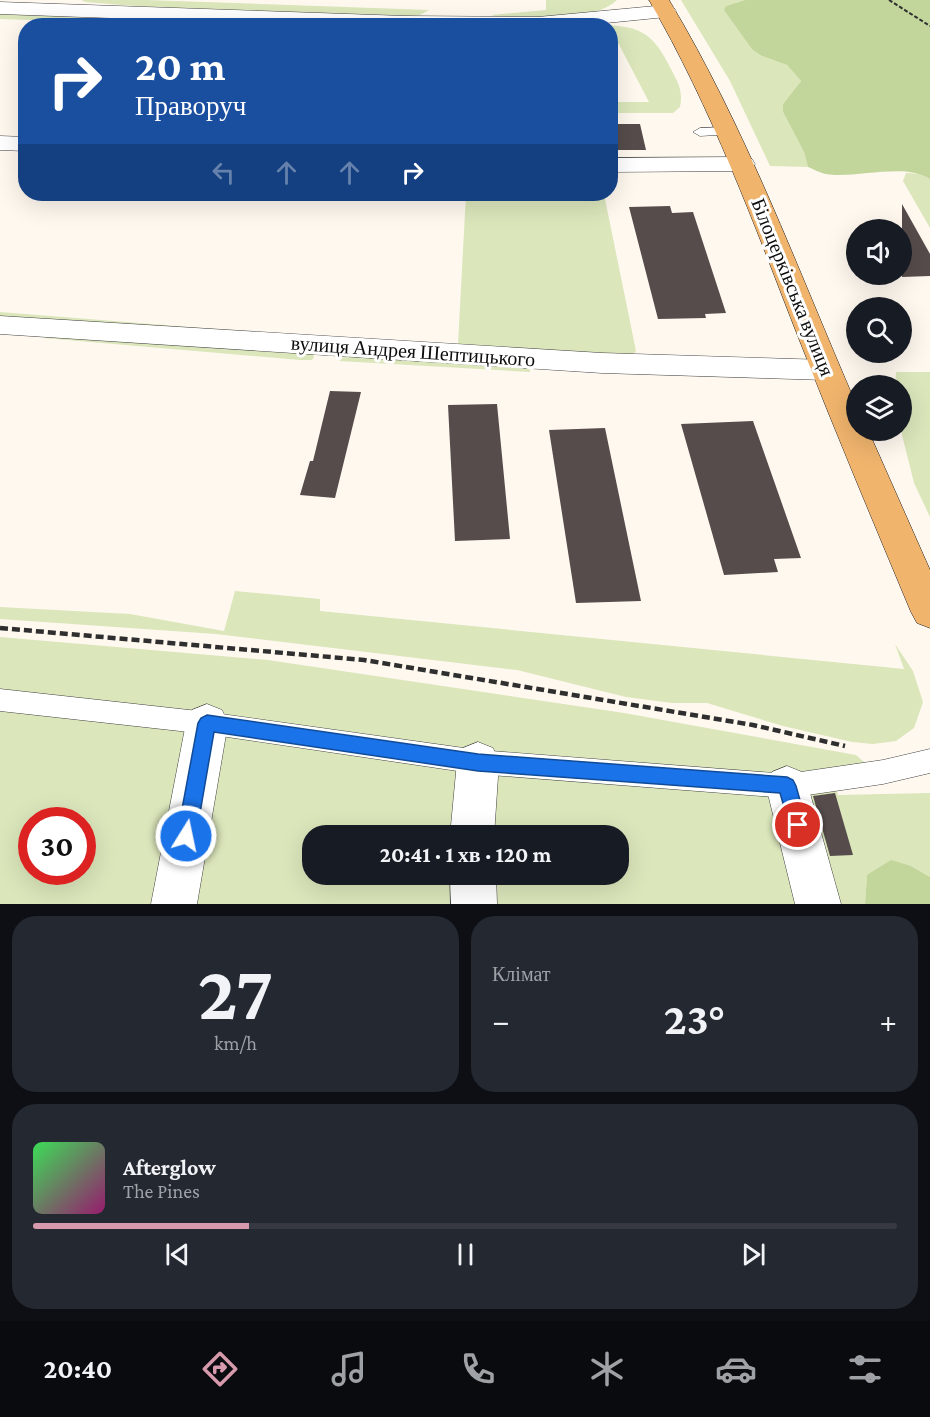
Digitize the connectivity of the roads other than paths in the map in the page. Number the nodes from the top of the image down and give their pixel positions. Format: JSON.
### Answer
{"nodes":[{"id":1,"x":662,"y":6,"type":"edge"},
{"id":2,"x":0,"y":8,"type":"edge"},
{"id":3,"x":289,"y":18,"type":"edge"},
{"id":4,"x":574,"y":18,"type":"edge"},
{"id":5,"x":728,"y":131,"type":"junction"},
{"id":6,"x":700,"y":132,"type":"dead end"},
{"id":7,"x":0,"y":143,"type":"edge"},
{"id":8,"x":18,"y":144,"type":"edge"},
{"id":9,"x":743,"y":164,"type":"junction"},
{"id":10,"x":618,"y":165,"type":"edge"},
{"id":11,"x":0,"y":325,"type":"edge"},
{"id":12,"x":826,"y":370,"type":"junction"},
{"id":13,"x":930,"y":612,"type":"edge"},
{"id":14,"x":0,"y":700,"type":"edge"},
{"id":15,"x":207,"y":723,"type":"junction"},
{"id":16,"x":930,"y":761,"type":"edge"},
{"id":17,"x":478,"y":762,"type":"junction"},
{"id":18,"x":787,"y":786,"type":"junction"},
{"id":19,"x":473,"y":825,"type":"edge"},
{"id":20,"x":473,"y":885,"type":"edge"},
{"id":21,"x":174,"y":904,"type":"edge"},
{"id":22,"x":474,"y":904,"type":"edge"},
{"id":23,"x":818,"y":904,"type":"edge"}],
"edges":[{"from":1,"to":4,"type":"street"},
{"from":1,"to":5,"type":"main road","name":"Білоцерківська вулиця"},
{"from":2,"to":3,"type":"street"},
{"from":5,"to":6,"type":"lane"},
{"from":5,"to":9,"type":"main road","name":"Білоцерківська вулиця"},
{"from":7,"to":8,"type":"street"},
{"from":9,"to":10,"type":"street"},
{"from":9,"to":12,"type":"main road","name":"Білоцерківська вулиця"},
{"from":11,"to":12,"type":"street","name":"вулиця Андрея Шептицького"},
{"from":12,"to":13,"type":"main road","name":"Білоцерківська вулиця"},
{"from":14,"to":15,"type":"lane"},
{"from":15,"to":17,"type":"lane"},
{"from":15,"to":21,"type":"street"},
{"from":16,"to":18,"type":"lane"},
{"from":17,"to":18,"type":"lane"},
{"from":17,"to":19,"type":"street"},
{"from":18,"to":23,"type":"street"},
{"from":20,"to":22,"type":"street"}]}
